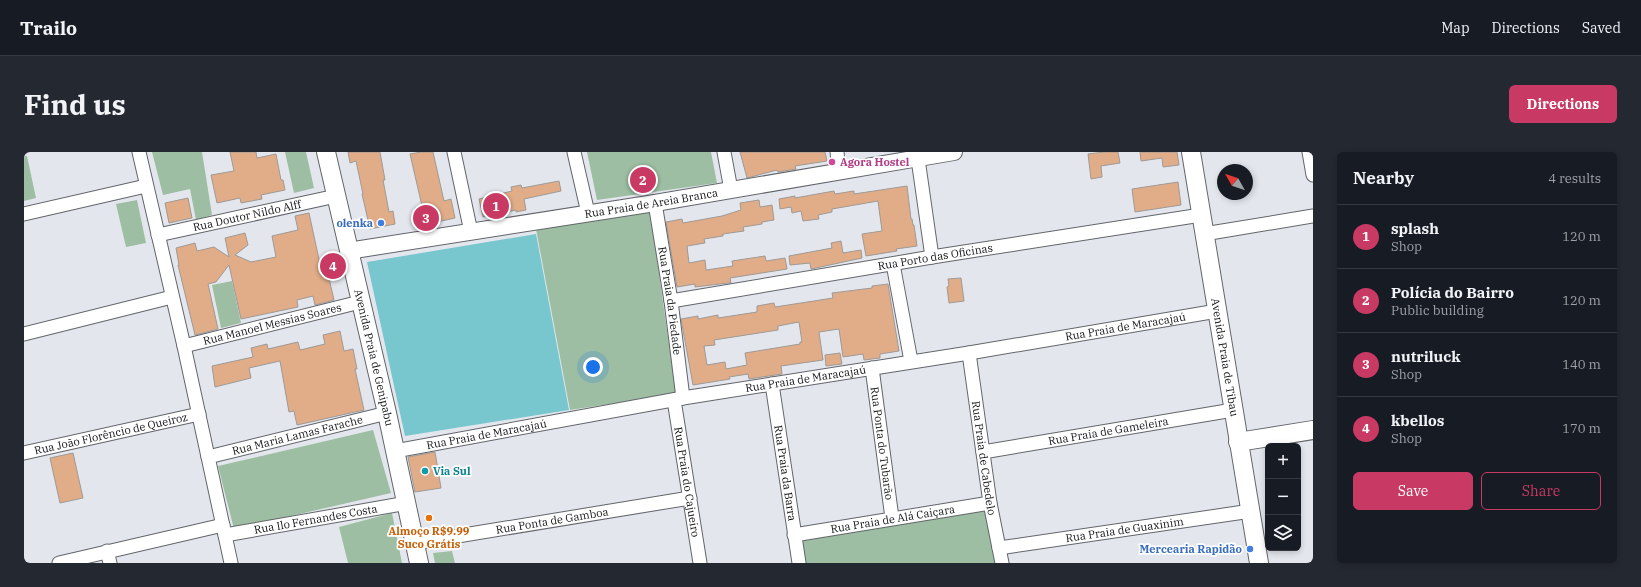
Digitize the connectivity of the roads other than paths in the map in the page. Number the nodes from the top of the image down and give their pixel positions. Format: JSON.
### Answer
{"nodes":[{"id":1,"x":139,"y":152,"type":"edge"},
{"id":2,"x":326,"y":152,"type":"edge"},
{"id":3,"x":454,"y":152,"type":"edge"},
{"id":4,"x":574,"y":152,"type":"edge"},
{"id":5,"x":724,"y":152,"type":"edge"},
{"id":6,"x":837,"y":152,"type":"edge"},
{"id":7,"x":954,"y":152,"type":"edge"},
{"id":8,"x":1191,"y":152,"type":"edge"},
{"id":9,"x":1309,"y":152,"type":"edge"},
{"id":10,"x":918,"y":159,"type":"junction"},
{"id":11,"x":839,"y":172,"type":"junction"},
{"id":12,"x":1313,"y":175,"type":"edge"},
{"id":13,"x":146,"y":186,"type":"junction"},
{"id":14,"x":731,"y":190,"type":"junction"},
{"id":15,"x":336,"y":196,"type":"junction"},
{"id":16,"x":655,"y":204,"type":"junction"},
{"id":17,"x":588,"y":213,"type":"junction"},
{"id":18,"x":24,"y":214,"type":"edge"},
{"id":19,"x":1201,"y":215,"type":"junction"},
{"id":20,"x":1313,"y":216,"type":"edge"},
{"id":21,"x":471,"y":232,"type":"junction"},
{"id":22,"x":1204,"y":234,"type":"junction"},
{"id":23,"x":158,"y":235,"type":"junction"},
{"id":24,"x":348,"y":251,"type":"junction"},
{"id":25,"x":932,"y":257,"type":"junction"},
{"id":26,"x":893,"y":264,"type":"junction"},
{"id":27,"x":172,"y":297,"type":"junction"},
{"id":28,"x":671,"y":300,"type":"junction"},
{"id":29,"x":360,"y":302,"type":"junction"},
{"id":30,"x":1217,"y":311,"type":"junction"},
{"id":31,"x":24,"y":334,"type":"edge"},
{"id":32,"x":184,"y":346,"type":"junction"},
{"id":33,"x":969,"y":353,"type":"junction"},
{"id":34,"x":911,"y":361,"type":"junction"},
{"id":35,"x":872,"y":368,"type":"junction"},
{"id":36,"x":772,"y":384,"type":"junction"},
{"id":37,"x":679,"y":399,"type":"junction"},
{"id":38,"x":1233,"y":410,"type":"junction"},
{"id":39,"x":387,"y":413,"type":"junction"},
{"id":40,"x":199,"y":414,"type":"junction"},
{"id":41,"x":1313,"y":430,"type":"edge"},
{"id":42,"x":1238,"y":442,"type":"junction"},
{"id":43,"x":395,"y":451,"type":"junction"},
{"id":44,"x":983,"y":452,"type":"junction"},
{"id":45,"x":24,"y":453,"type":"edge"},
{"id":46,"x":208,"y":457,"type":"junction"},
{"id":47,"x":690,"y":498,"type":"junction"},
{"id":48,"x":406,"y":503,"type":"junction"},
{"id":49,"x":990,"y":503,"type":"junction"},
{"id":50,"x":1251,"y":511,"type":"junction"},
{"id":51,"x":892,"y":518,"type":"junction"},
{"id":52,"x":224,"y":530,"type":"junction"},
{"id":53,"x":794,"y":535,"type":"junction"},
{"id":54,"x":415,"y":543,"type":"junction"},
{"id":55,"x":999,"y":548,"type":"junction"},
{"id":56,"x":109,"y":557,"type":"edge"},
{"id":57,"x":59,"y":563,"type":"edge"},
{"id":58,"x":231,"y":563,"type":"edge"},
{"id":59,"x":419,"y":563,"type":"edge"},
{"id":60,"x":700,"y":563,"type":"edge"},
{"id":61,"x":799,"y":563,"type":"edge"},
{"id":62,"x":1002,"y":563,"type":"edge"},
{"id":63,"x":1259,"y":563,"type":"edge"}],
"edges":[{"from":1,"to":13,"type":"street"},
{"from":2,"to":15,"type":"main road","name":"Avenida Praia de Genipabu"},
{"from":3,"to":21,"type":"street"},
{"from":4,"to":17,"type":"street"},
{"from":5,"to":14,"type":"street"},
{"from":6,"to":11,"type":"street"},
{"from":7,"to":10,"type":"street","name":"Rua Praia de Areia Branca"},
{"from":8,"to":19,"type":"main road","name":"Avenida Praia de Tibau"},
{"from":9,"to":12,"type":"street"},
{"from":10,"to":11,"type":"street","name":"Rua Praia de Areia Branca"},
{"from":10,"to":25,"type":"street"},
{"from":11,"to":14,"type":"street","name":"Rua Praia de Areia Branca"},
{"from":13,"to":18,"type":"street"},
{"from":13,"to":23,"type":"street"},
{"from":14,"to":16,"type":"street","name":"Rua Praia de Areia Branca"},
{"from":15,"to":23,"type":"street","name":"Rua Doutor Nildo Alff"},
{"from":15,"to":24,"type":"main road","name":"Avenida Praia de Genipabu"},
{"from":16,"to":17,"type":"street","name":"Rua Praia de Areia Branca"},
{"from":16,"to":28,"type":"street","name":"Rua Praia da Piedade"},
{"from":17,"to":21,"type":"street","name":"Rua Praia de Areia Branca"},
{"from":19,"to":22,"type":"main road","name":"Avenida Praia de Tibau"},
{"from":19,"to":25,"type":"street","name":"Rua Porto das Oficinas"},
{"from":20,"to":22,"type":"street"},
{"from":21,"to":24,"type":"street","name":"Rua Praia de Areia Branca"},
{"from":22,"to":30,"type":"main road","name":"Avenida Praia de Tibau"},
{"from":23,"to":27,"type":"street"},
{"from":24,"to":29,"type":"main road","name":"Avenida Praia de Genipabu"},
{"from":25,"to":26,"type":"street","name":"Rua Porto das Oficinas"},
{"from":26,"to":28,"type":"street","name":"Rua Porto das Oficinas"},
{"from":26,"to":34,"type":"street"},
{"from":27,"to":31,"type":"street"},
{"from":27,"to":32,"type":"street"},
{"from":28,"to":37,"type":"street","name":"Rua Praia da Piedade"},
{"from":29,"to":32,"type":"street","name":"Rua Manoel Messias Soares"},
{"from":29,"to":39,"type":"main road","name":"Avenida Praia de Genipabu"},
{"from":30,"to":33,"type":"street","name":"Rua Praia de Maracajaú"},
{"from":30,"to":38,"type":"main road","name":"Avenida Praia de Tibau"},
{"from":32,"to":40,"type":"street"},
{"from":33,"to":34,"type":"street","name":"Rua Praia de Maracajaú"},
{"from":33,"to":44,"type":"street","name":"Rua Praia de Cabedelo"},
{"from":34,"to":35,"type":"street","name":"Rua Praia de Maracajaú"},
{"from":35,"to":36,"type":"street","name":"Rua Praia de Maracajaú"},
{"from":35,"to":51,"type":"street","name":"Rua Ponta do Tubarão"},
{"from":36,"to":37,"type":"street","name":"Rua Praia de Maracajaú"},
{"from":36,"to":53,"type":"street","name":"Rua Praia da Barra"},
{"from":37,"to":43,"type":"street","name":"Rua Praia de Maracajaú"},
{"from":37,"to":47,"type":"street","name":"Rua Praia do Cajueiro"},
{"from":38,"to":42,"type":"main road","name":"Avenida Praia de Tibau"},
{"from":38,"to":44,"type":"street","name":"Rua Praia de Gameleira"},
{"from":39,"to":43,"type":"main road","name":"Avenida Praia de Genipabu"},
{"from":39,"to":46,"type":"street","name":"Rua Maria Lamas Farache"},
{"from":40,"to":45,"type":"street","name":"Rua João Florêncio de Queiroz"},
{"from":40,"to":46,"type":"street"},
{"from":41,"to":42,"type":"main road"},
{"from":42,"to":50,"type":"main road","name":"Avenida Praia de Tibau"},
{"from":43,"to":48,"type":"main road","name":"Avenida Praia de Genipabu"},
{"from":44,"to":49,"type":"street","name":"Rua Praia de Cabedelo"},
{"from":46,"to":52,"type":"street"},
{"from":47,"to":54,"type":"street","name":"Rua Ponta de Gamboa"},
{"from":47,"to":60,"type":"street","name":"Rua Praia do Cajueiro"},
{"from":48,"to":52,"type":"street","name":"Rua Ilo Fernandes Costa"},
{"from":48,"to":54,"type":"main road","name":"Avenida Praia de Genipabu"},
{"from":49,"to":51,"type":"street","name":"Rua Praia de Alá Caiçara"},
{"from":49,"to":55,"type":"street","name":"Rua Praia de Cabedelo"},
{"from":50,"to":55,"type":"street","name":"Rua Praia de Guaxinim"},
{"from":50,"to":63,"type":"main road","name":"Avenida Praia de Tibau"},
{"from":51,"to":53,"type":"street","name":"Rua Praia de Alá Caiçara"},
{"from":52,"to":56,"type":"street","name":"Rua Ilo Fernandes Costa"},
{"from":52,"to":58,"type":"street"},
{"from":53,"to":61,"type":"street","name":"Rua Praia da Barra"},
{"from":54,"to":59,"type":"main road","name":"Avenida Praia de Genipabu"},
{"from":55,"to":62,"type":"street","name":"Rua Praia de Cabedelo"},
{"from":56,"to":57,"type":"street","name":"Rua Ilo Fernandes Costa"}]}
